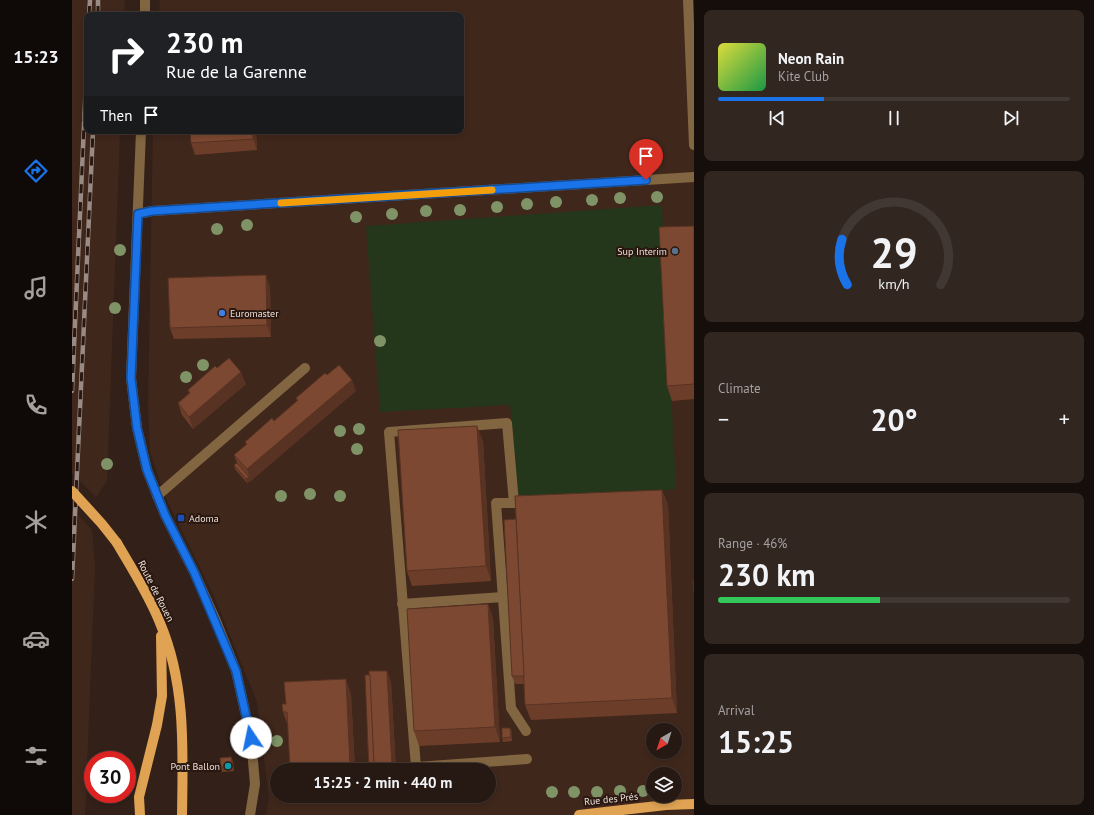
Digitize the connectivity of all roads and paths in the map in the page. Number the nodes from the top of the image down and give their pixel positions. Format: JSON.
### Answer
{"nodes":[{"id":1,"x":145,"y":0,"type":"edge"},
{"id":2,"x":688,"y":0,"type":"edge"},
{"id":3,"x":145,"y":12,"type":"edge"},
{"id":4,"x":692,"y":36,"type":"edge"},
{"id":5,"x":141,"y":134,"type":"edge"},
{"id":6,"x":694,"y":145,"type":"edge"},
{"id":7,"x":694,"y":177,"type":"edge"},
{"id":8,"x":138,"y":214,"type":"junction"},
{"id":9,"x":305,"y":368,"type":"dead end"},
{"id":10,"x":72,"y":491,"type":"edge"},
{"id":11,"x":157,"y":496,"type":"junction"},
{"id":12,"x":529,"y":502,"type":"edge"},
{"id":13,"x":514,"y":503,"type":"junction"},
{"id":14,"x":503,"y":597,"type":"junction"},
{"id":15,"x":402,"y":604,"type":"junction"},
{"id":16,"x":161,"y":624,"type":"junction"},
{"id":17,"x":526,"y":731,"type":"dead end"},
{"id":18,"x":527,"y":759,"type":"dead end"},
{"id":19,"x":694,"y":804,"type":"edge"},
{"id":20,"x":140,"y":815,"type":"edge"},
{"id":21,"x":182,"y":815,"type":"edge"},
{"id":22,"x":250,"y":815,"type":"edge"},
{"id":23,"x":578,"y":815,"type":"edge"}],
"edges":[{"from":1,"to":3,"type":"street"},
{"from":2,"to":4,"type":"street"},
{"from":4,"to":6,"type":"street"},
{"from":5,"to":8,"type":"street"},
{"from":7,"to":8,"type":"street"},
{"from":8,"to":11,"type":"street"},
{"from":9,"to":11,"type":"street"},
{"from":10,"to":16,"type":"main road","name":"Route de Rouen","bridge":true},
{"from":11,"to":22,"type":"street"},
{"from":12,"to":13,"type":"street"},
{"from":13,"to":14,"type":"street"},
{"from":13,"to":15,"type":"street"},
{"from":14,"to":15,"type":"street"},
{"from":14,"to":17,"type":"street"},
{"from":15,"to":18,"type":"street"},
{"from":16,"to":20,"type":"main road"},
{"from":16,"to":21,"type":"main road","name":"Route de Rouen"},
{"from":19,"to":23,"type":"main road","name":"Rue des Prés"}]}
